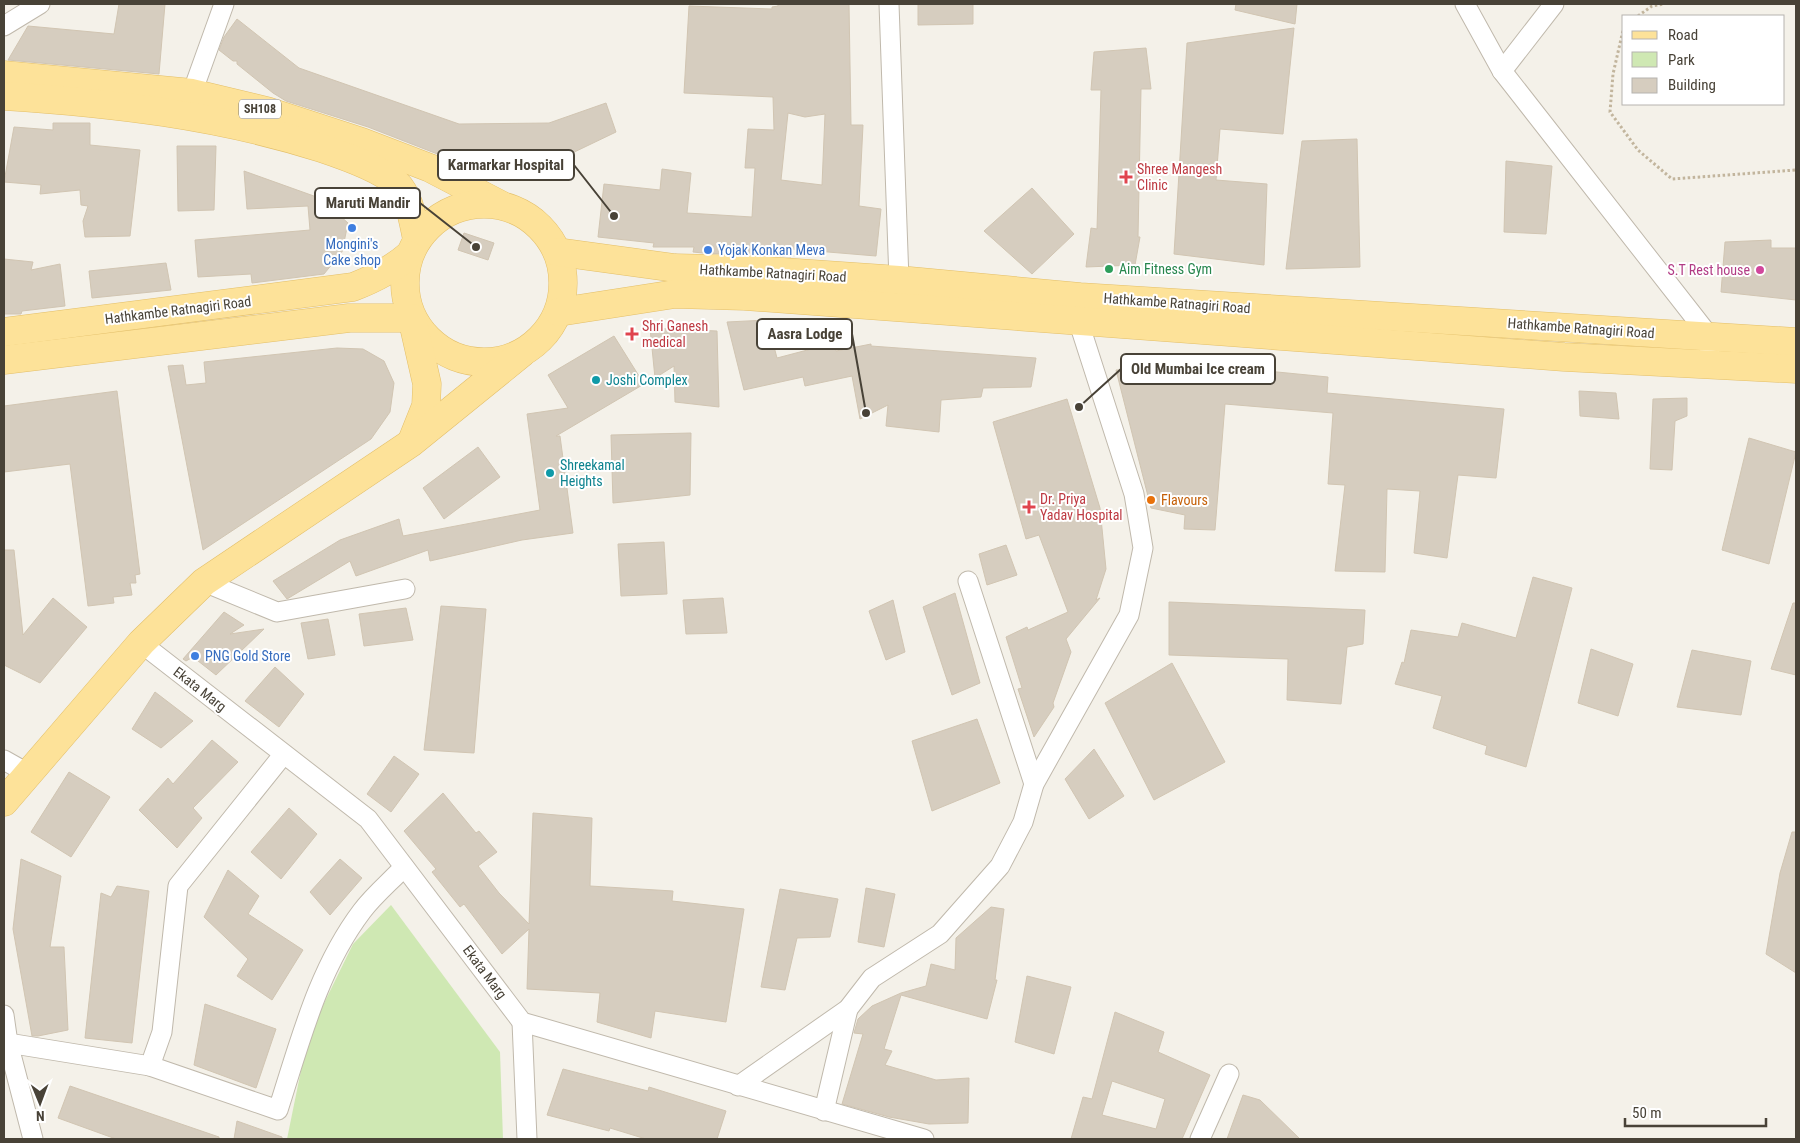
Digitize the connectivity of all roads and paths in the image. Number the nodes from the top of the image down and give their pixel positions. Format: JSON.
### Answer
{"nodes":[{"id":1,"x":40,"y":4,"type":"edge"},
{"id":2,"x":224,"y":4,"type":"edge"},
{"id":3,"x":889,"y":4,"type":"edge"},
{"id":4,"x":1465,"y":4,"type":"edge"},
{"id":5,"x":1554,"y":4,"type":"edge"},
{"id":6,"x":1664,"y":4,"type":"edge"},
{"id":7,"x":1639,"y":15,"type":"edge"},
{"id":8,"x":4,"y":26,"type":"edge"},
{"id":9,"x":1622,"y":34,"type":"edge"},
{"id":10,"x":1502,"y":70,"type":"junction"},
{"id":11,"x":4,"y":75,"type":"edge"},
{"id":12,"x":192,"y":93,"type":"junction"},
{"id":13,"x":4,"y":96,"type":"edge"},
{"id":14,"x":1796,"y":170,"type":"edge"},
{"id":15,"x":501,"y":205,"type":"junction"},
{"id":16,"x":413,"y":247,"type":"junction"},
{"id":17,"x":558,"y":252,"type":"junction"},
{"id":18,"x":899,"y":280,"type":"junction"},
{"id":19,"x":559,"y":312,"type":"junction"},
{"id":20,"x":412,"y":318,"type":"junction"},
{"id":21,"x":1078,"y":320,"type":"junction"},
{"id":22,"x":4,"y":332,"type":"edge"},
{"id":23,"x":1710,"y":337,"type":"junction"},
{"id":24,"x":1796,"y":342,"type":"edge"},
{"id":25,"x":522,"y":353,"type":"junction"},
{"id":26,"x":4,"y":360,"type":"edge"},
{"id":27,"x":1709,"y":365,"type":"junction"},
{"id":28,"x":1796,"y":369,"type":"edge"},
{"id":29,"x":411,"y":443,"type":"junction"},
{"id":30,"x":968,"y":581,"type":"dead end"},
{"id":31,"x":204,"y":582,"type":"junction"},
{"id":32,"x":405,"y":589,"type":"dead end"},
{"id":33,"x":141,"y":643,"type":"junction"},
{"id":34,"x":284,"y":755,"type":"junction"},
{"id":35,"x":15,"y":767,"type":"edge"},
{"id":36,"x":1034,"y":784,"type":"junction"},
{"id":37,"x":4,"y":802,"type":"edge"},
{"id":38,"x":404,"y":867,"type":"junction"},
{"id":39,"x":848,"y":1009,"type":"junction"},
{"id":40,"x":4,"y":1015,"type":"edge"},
{"id":41,"x":522,"y":1022,"type":"junction"},
{"id":42,"x":6,"y":1048,"type":"edge"},
{"id":43,"x":150,"y":1066,"type":"junction"},
{"id":44,"x":1229,"y":1074,"type":"dead end"},
{"id":45,"x":738,"y":1086,"type":"junction"},
{"id":46,"x":824,"y":1111,"type":"junction"},
{"id":47,"x":917,"y":1138,"type":"edge"},
{"id":48,"x":33,"y":1139,"type":"edge"},
{"id":49,"x":527,"y":1139,"type":"edge"},
{"id":50,"x":1200,"y":1139,"type":"edge"}],
"edges":[{"from":1,"to":8,"type":"street"},
{"from":2,"to":12,"type":"street"},
{"from":3,"to":18,"type":"street"},
{"from":4,"to":10,"type":"street"},
{"from":5,"to":10,"type":"street"},
{"from":6,"to":7,"type":"path"},
{"from":9,"to":14,"type":"path"},
{"from":10,"to":23,"type":"street"},
{"from":11,"to":12,"type":"main road","number":"SH108"},
{"from":12,"to":15,"type":"main road","number":"SH108"},
{"from":13,"to":16,"type":"main road"},
{"from":15,"to":16,"type":"main road"},
{"from":15,"to":17,"type":"main road"},
{"from":16,"to":20,"type":"main road"},
{"from":16,"to":22,"type":"main road","name":"Hathkambe Ratnagiri Road"},
{"from":17,"to":18,"type":"main road","name":"Hathkambe Ratnagiri Road"},
{"from":17,"to":19,"type":"main road"},
{"from":18,"to":23,"type":"main road","name":"Hathkambe Ratnagiri Road"},
{"from":19,"to":21,"type":"main road"},
{"from":19,"to":25,"type":"main road"},
{"from":20,"to":25,"type":"main road"},
{"from":20,"to":26,"type":"main road"},
{"from":20,"to":29,"type":"main road"},
{"from":21,"to":27,"type":"main road"},
{"from":21,"to":36,"type":"street"},
{"from":23,"to":24,"type":"main road","name":"Hathkambe Ratnagiri Road"},
{"from":23,"to":27,"type":"street"},
{"from":25,"to":29,"type":"main road"},
{"from":27,"to":28,"type":"main road"},
{"from":29,"to":31,"type":"main road"},
{"from":30,"to":36,"type":"street"},
{"from":31,"to":32,"type":"street"},
{"from":31,"to":33,"type":"main road"},
{"from":33,"to":34,"type":"street","name":"Ekata Marg"},
{"from":33,"to":35,"type":"main road"},
{"from":34,"to":38,"type":"street","name":"Ekata Marg"},
{"from":34,"to":43,"type":"street"},
{"from":35,"to":37,"type":"main road"},
{"from":36,"to":39,"type":"street"},
{"from":38,"to":41,"type":"street","name":"Ekata Marg"},
{"from":38,"to":43,"type":"street"},
{"from":39,"to":45,"type":"street"},
{"from":39,"to":46,"type":"street"},
{"from":40,"to":42,"type":"street"},
{"from":41,"to":45,"type":"street"},
{"from":41,"to":49,"type":"street"},
{"from":42,"to":43,"type":"street"},
{"from":42,"to":48,"type":"street"},
{"from":44,"to":50,"type":"street"},
{"from":45,"to":46,"type":"street"},
{"from":46,"to":47,"type":"street"}]}
